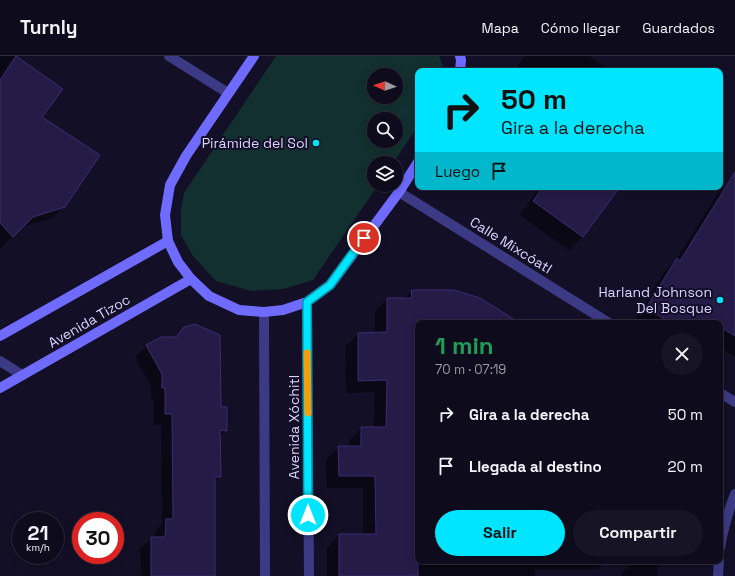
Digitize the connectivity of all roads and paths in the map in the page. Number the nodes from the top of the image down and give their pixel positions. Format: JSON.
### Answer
{"nodes":[{"id":1,"x":169,"y":56,"type":"edge"},
{"id":2,"x":254,"y":56,"type":"edge"},
{"id":3,"x":460,"y":56,"type":"edge"},
{"id":4,"x":460,"y":68,"type":"edge"},
{"id":5,"x":228,"y":94,"type":"junction"},
{"id":6,"x":415,"y":167,"type":"edge"},
{"id":7,"x":403,"y":186,"type":"edge"},
{"id":8,"x":399,"y":192,"type":"joint"},
{"id":9,"x":168,"y":241,"type":"junction"},
{"id":10,"x":191,"y":279,"type":"junction"},
{"id":11,"x":307,"y":302,"type":"junction"},
{"id":12,"x":264,"y":312,"type":"junction"},
{"id":13,"x":604,"y":320,"type":"edge"},
{"id":14,"x":0,"y":336,"type":"edge"},
{"id":15,"x":0,"y":361,"type":"edge"},
{"id":16,"x":22,"y":375,"type":"junction"},
{"id":17,"x":0,"y":388,"type":"edge"},
{"id":18,"x":723,"y":395,"type":"edge"},
{"id":19,"x":735,"y":402,"type":"edge"},
{"id":20,"x":735,"y":494,"type":"edge"},
{"id":21,"x":723,"y":528,"type":"edge"},
{"id":22,"x":719,"y":564,"type":"edge"},
{"id":23,"x":265,"y":576,"type":"edge"},
{"id":24,"x":308,"y":576,"type":"edge"},
{"id":25,"x":718,"y":576,"type":"edge"}],
"edges":[{"from":1,"to":5,"type":"street"},
{"from":2,"to":5,"type":"main road"},
{"from":3,"to":4,"type":"main road"},
{"from":5,"to":9,"type":"main road"},
{"from":6,"to":7,"type":"main road"},
{"from":8,"to":11,"type":"main road"},
{"from":8,"to":13,"type":"street","name":"Calle Mixcóatl"},
{"from":9,"to":10,"type":"main road"},
{"from":9,"to":14,"type":"main road"},
{"from":10,"to":12,"type":"main road"},
{"from":10,"to":16,"type":"main road","name":"Avenida Tizoc"},
{"from":11,"to":12,"type":"main road"},
{"from":11,"to":24,"type":"street","name":"Avenida Xóchitl"},
{"from":12,"to":23,"type":"street","name":"Avenida Xóchitl"},
{"from":15,"to":16,"type":"street"},
{"from":16,"to":17,"type":"main road","name":"Avenida Tizoc"},
{"from":18,"to":19,"type":"street"},
{"from":20,"to":21,"type":"street"},
{"from":22,"to":25,"type":"street"}]}
